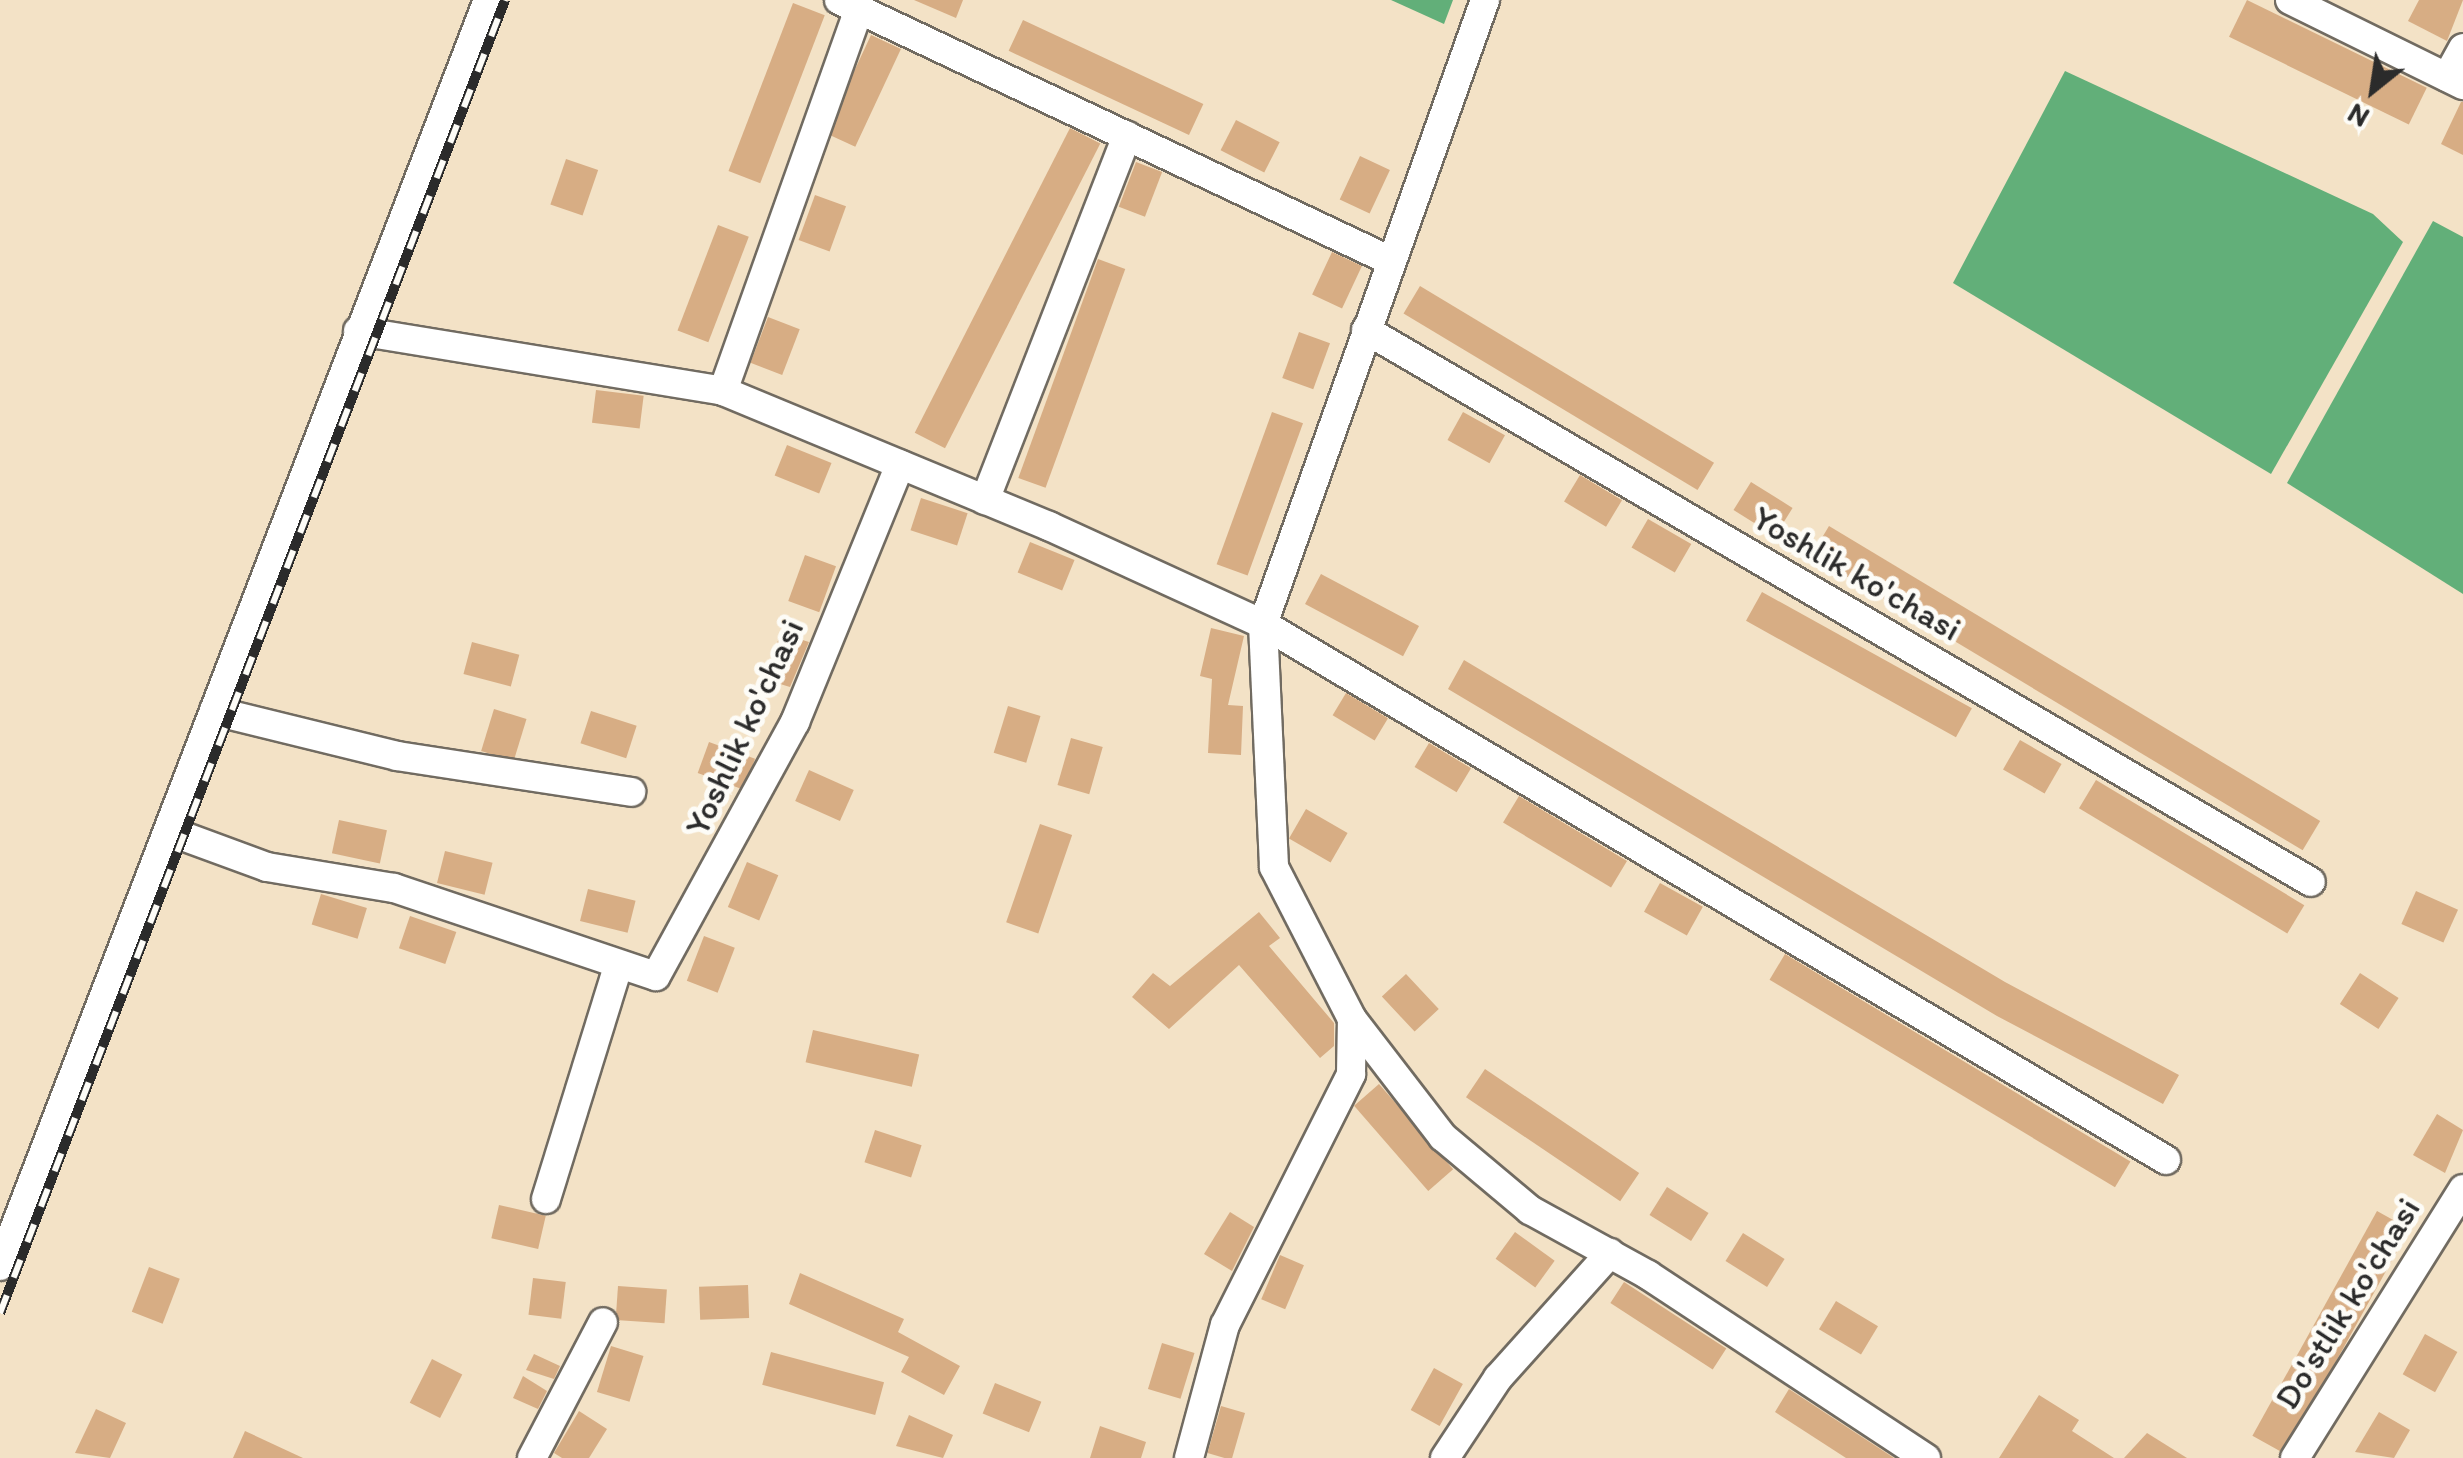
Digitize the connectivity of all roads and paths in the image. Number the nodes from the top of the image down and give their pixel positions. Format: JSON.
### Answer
{"nodes":[{"id":1,"x":488,"y":0,"type":"edge"},
{"id":2,"x":1486,"y":0,"type":"edge"},
{"id":3,"x":2298,"y":2,"type":"edge"},
{"id":4,"x":849,"y":5,"type":"edge"},
{"id":5,"x":2463,"y":48,"type":"edge"},
{"id":6,"x":2455,"y":81,"type":"edge"},
{"id":7,"x":1126,"y":136,"type":"junction"},
{"id":8,"x":1391,"y":261,"type":"junction"},
{"id":9,"x":1366,"y":330,"type":"junction"},
{"id":10,"x":358,"y":331,"type":"junction"},
{"id":11,"x":723,"y":391,"type":"junction"},
{"id":12,"x":900,"y":465,"type":"junction"},
{"id":13,"x":985,"y":500,"type":"junction"},
{"id":14,"x":1264,"y":624,"type":"junction"},
{"id":15,"x":214,"y":712,"type":"junction"},
{"id":16,"x":631,"y":792,"type":"dead end"},
{"id":17,"x":169,"y":831,"type":"junction"},
{"id":18,"x":2310,"y":882,"type":"dead end"},
{"id":19,"x":618,"y":966,"type":"junction"},
{"id":20,"x":1352,"y":1019,"type":"junction"},
{"id":21,"x":2166,"y":1160,"type":"dead end"},
{"id":22,"x":2463,"y":1189,"type":"edge"},
{"id":23,"x":546,"y":1199,"type":"dead end"},
{"id":24,"x":1610,"y":1254,"type":"junction"},
{"id":25,"x":0,"y":1266,"type":"edge"},
{"id":26,"x":603,"y":1322,"type":"dead end"},
{"id":27,"x":532,"y":1458,"type":"edge"},
{"id":28,"x":1189,"y":1458,"type":"edge"},
{"id":29,"x":1445,"y":1458,"type":"edge"},
{"id":30,"x":1926,"y":1458,"type":"edge"},
{"id":31,"x":2295,"y":1458,"type":"edge"}],
"edges":[{"from":1,"to":10,"type":"street"},
{"from":2,"to":8,"type":"street"},
{"from":3,"to":6,"type":"street"},
{"from":4,"to":7,"type":"street"},
{"from":4,"to":11,"type":"street"},
{"from":5,"to":6,"type":"street"},
{"from":7,"to":8,"type":"street"},
{"from":7,"to":13,"type":"street"},
{"from":8,"to":9,"type":"street"},
{"from":9,"to":14,"type":"street"},
{"from":9,"to":18,"type":"street","name":"Yoshlik ko'chasi"},
{"from":10,"to":11,"type":"street"},
{"from":10,"to":15,"type":"street"},
{"from":11,"to":12,"type":"street"},
{"from":12,"to":13,"type":"street"},
{"from":12,"to":19,"type":"street","name":"Yoshlik ko'chasi"},
{"from":13,"to":14,"type":"street"},
{"from":14,"to":20,"type":"street"},
{"from":14,"to":21,"type":"street"},
{"from":15,"to":16,"type":"street"},
{"from":15,"to":17,"type":"street"},
{"from":17,"to":19,"type":"street","name":"Yoshlik ko'chasi"},
{"from":17,"to":25,"type":"street"},
{"from":19,"to":23,"type":"street"},
{"from":20,"to":24,"type":"street"},
{"from":20,"to":28,"type":"street"},
{"from":22,"to":31,"type":"street","name":"Do'stlik ko'chasi"},
{"from":24,"to":29,"type":"street"},
{"from":24,"to":30,"type":"street"},
{"from":26,"to":27,"type":"street"}]}
